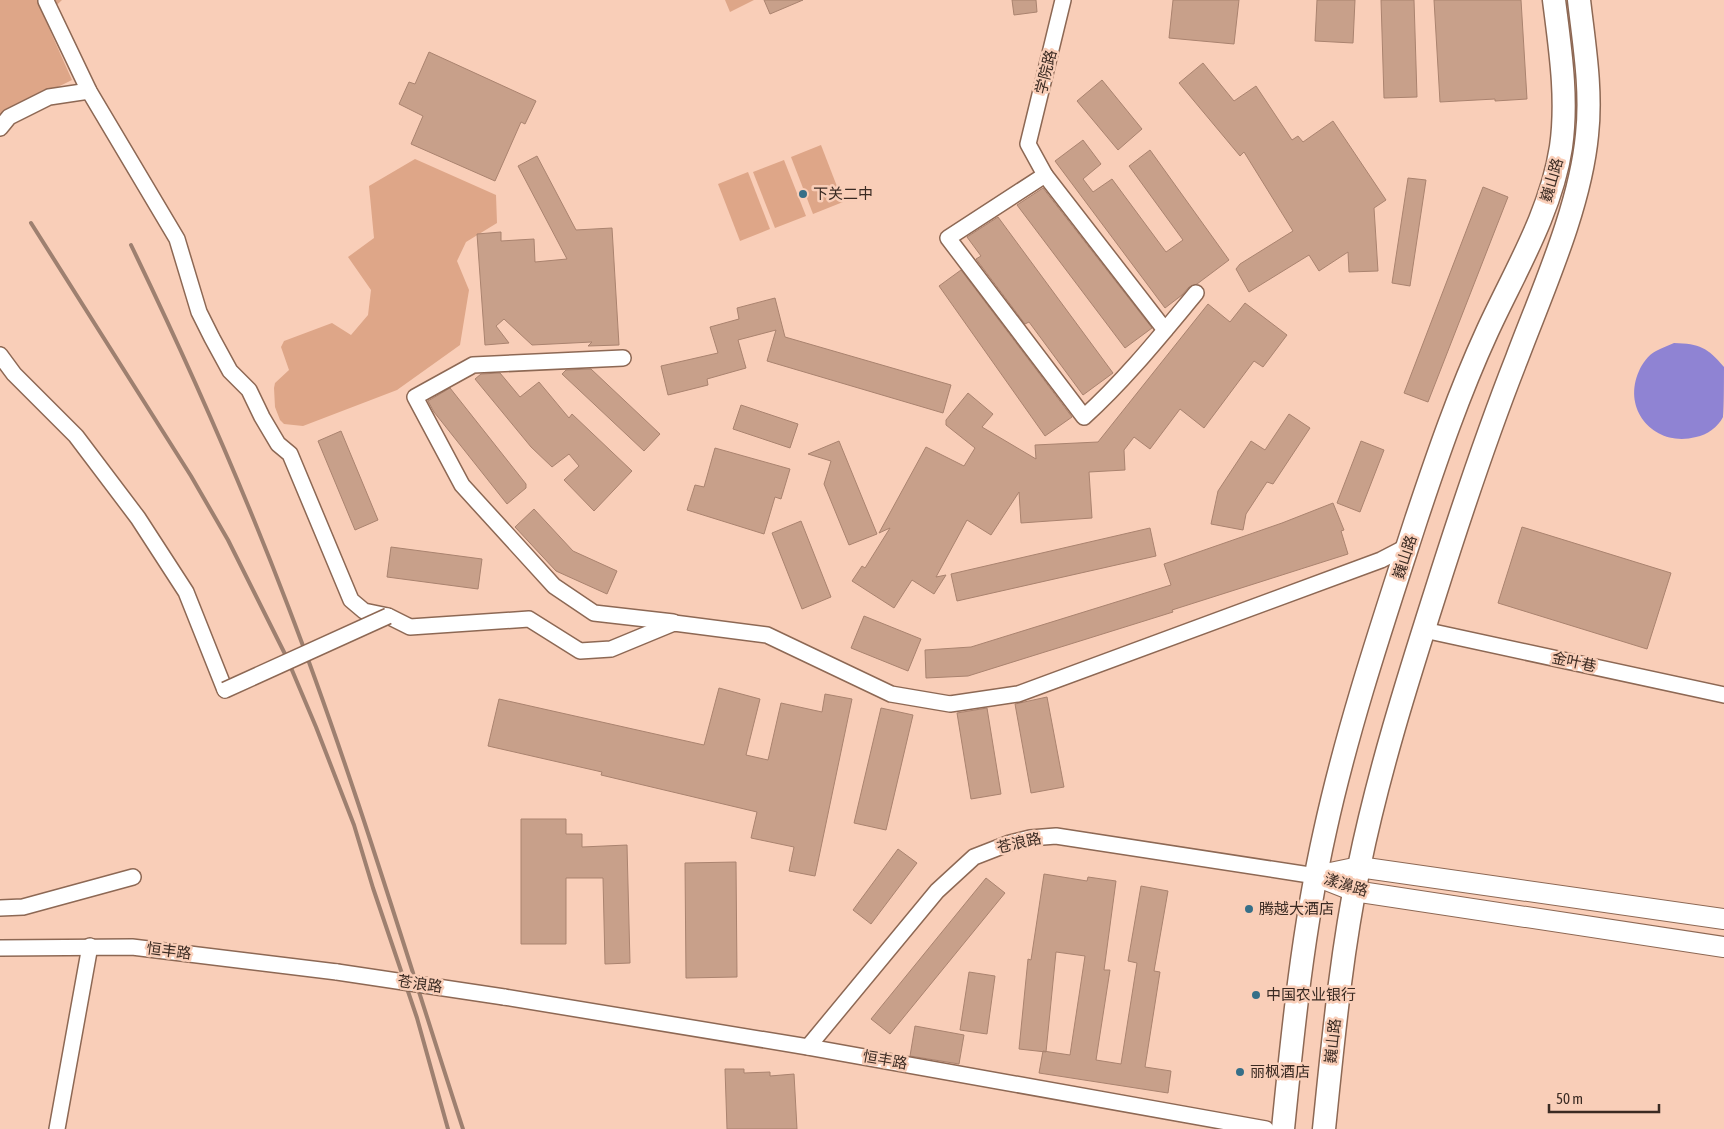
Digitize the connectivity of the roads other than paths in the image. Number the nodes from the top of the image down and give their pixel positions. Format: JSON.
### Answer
{"nodes":[{"id":1,"x":1063,"y":0,"type":"edge"},
{"id":2,"x":1554,"y":0,"type":"edge"},
{"id":3,"x":1580,"y":0,"type":"edge"},
{"id":4,"x":46,"y":1,"type":"edge"},
{"id":5,"x":89,"y":91,"type":"junction"},
{"id":6,"x":1563,"y":118,"type":"junction"},
{"id":7,"x":1588,"y":120,"type":"junction"},
{"id":8,"x":0,"y":128,"type":"edge"},
{"id":9,"x":1045,"y":175,"type":"junction"},
{"id":10,"x":1532,"y":236,"type":"junction"},
{"id":11,"x":1558,"y":246,"type":"junction"},
{"id":12,"x":1196,"y":293,"type":"dead end"},
{"id":13,"x":1165,"y":330,"type":"junction"},
{"id":14,"x":0,"y":355,"type":"edge"},
{"id":15,"x":623,"y":358,"type":"dead end"},
{"id":16,"x":1408,"y":546,"type":"junction"},
{"id":17,"x":388,"y":616,"type":"junction"},
{"id":18,"x":674,"y":622,"type":"junction"},
{"id":19,"x":1424,"y":630,"type":"junction"},
{"id":20,"x":1724,"y":695,"type":"edge"},
{"id":21,"x":1359,"y":868,"type":"junction"},
{"id":22,"x":1316,"y":876,"type":"junction"},
{"id":23,"x":133,"y":877,"type":"dead end"},
{"id":24,"x":1354,"y":891,"type":"junction"},
{"id":25,"x":0,"y":908,"type":"edge"},
{"id":26,"x":1724,"y":919,"type":"edge"},
{"id":27,"x":90,"y":946,"type":"junction"},
{"id":28,"x":1724,"y":947,"type":"edge"},
{"id":29,"x":0,"y":948,"type":"edge"},
{"id":30,"x":337,"y":972,"type":"joint"},
{"id":31,"x":504,"y":996,"type":"joint"},
{"id":32,"x":808,"y":1046,"type":"junction"},
{"id":33,"x":57,"y":1129,"type":"edge"},
{"id":34,"x":1266,"y":1129,"type":"edge"},
{"id":35,"x":1283,"y":1129,"type":"edge"},
{"id":36,"x":1324,"y":1129,"type":"edge"}],
"edges":[{"from":1,"to":9,"type":"street","name":"学院路"},
{"from":2,"to":6,"type":"highway","name":"巍山路"},
{"from":3,"to":7,"type":"highway","name":"巍山路"},
{"from":4,"to":5,"type":"street"},
{"from":5,"to":8,"type":"street"},
{"from":5,"to":17,"type":"street"},
{"from":6,"to":7,"type":"highway"},
{"from":6,"to":10,"type":"highway","name":"巍山路"},
{"from":7,"to":11,"type":"highway","name":"巍山路"},
{"from":9,"to":13,"type":"street"},
{"from":9,"to":13,"type":"street"},
{"from":10,"to":11,"type":"highway"},
{"from":10,"to":16,"type":"highway","name":"巍山路"},
{"from":11,"to":19,"type":"highway","name":"巍山路"},
{"from":12,"to":13,"type":"street"},
{"from":14,"to":17,"type":"street","bridge":true},
{"from":15,"to":18,"type":"street"},
{"from":16,"to":18,"type":"street"},
{"from":16,"to":22,"type":"highway","name":"巍山路"},
{"from":17,"to":18,"type":"street"},
{"from":19,"to":20,"type":"street","name":"金叶巷"},
{"from":19,"to":21,"type":"highway","name":"巍山路"},
{"from":21,"to":22,"type":"main road","name":"漾濞路"},
{"from":21,"to":24,"type":"highway","name":"巍山路"},
{"from":21,"to":26,"type":"main road","name":"漾濞路"},
{"from":22,"to":24,"type":"main road","name":"漾濞路"},
{"from":22,"to":32,"type":"street","name":"苍浪路"},
{"from":22,"to":35,"type":"highway","name":"巍山路"},
{"from":23,"to":25,"type":"street"},
{"from":24,"to":28,"type":"main road","name":"漾濞路"},
{"from":24,"to":36,"type":"highway","name":"巍山路"},
{"from":27,"to":29,"type":"street","name":"恒丰路"},
{"from":27,"to":30,"type":"street","name":"恒丰路"},
{"from":27,"to":33,"type":"street"},
{"from":30,"to":31,"type":"street","name":"苍浪路","bridge":true},
{"from":31,"to":32,"type":"street","name":"恒丰路"},
{"from":32,"to":34,"type":"street","name":"恒丰路"}]}
